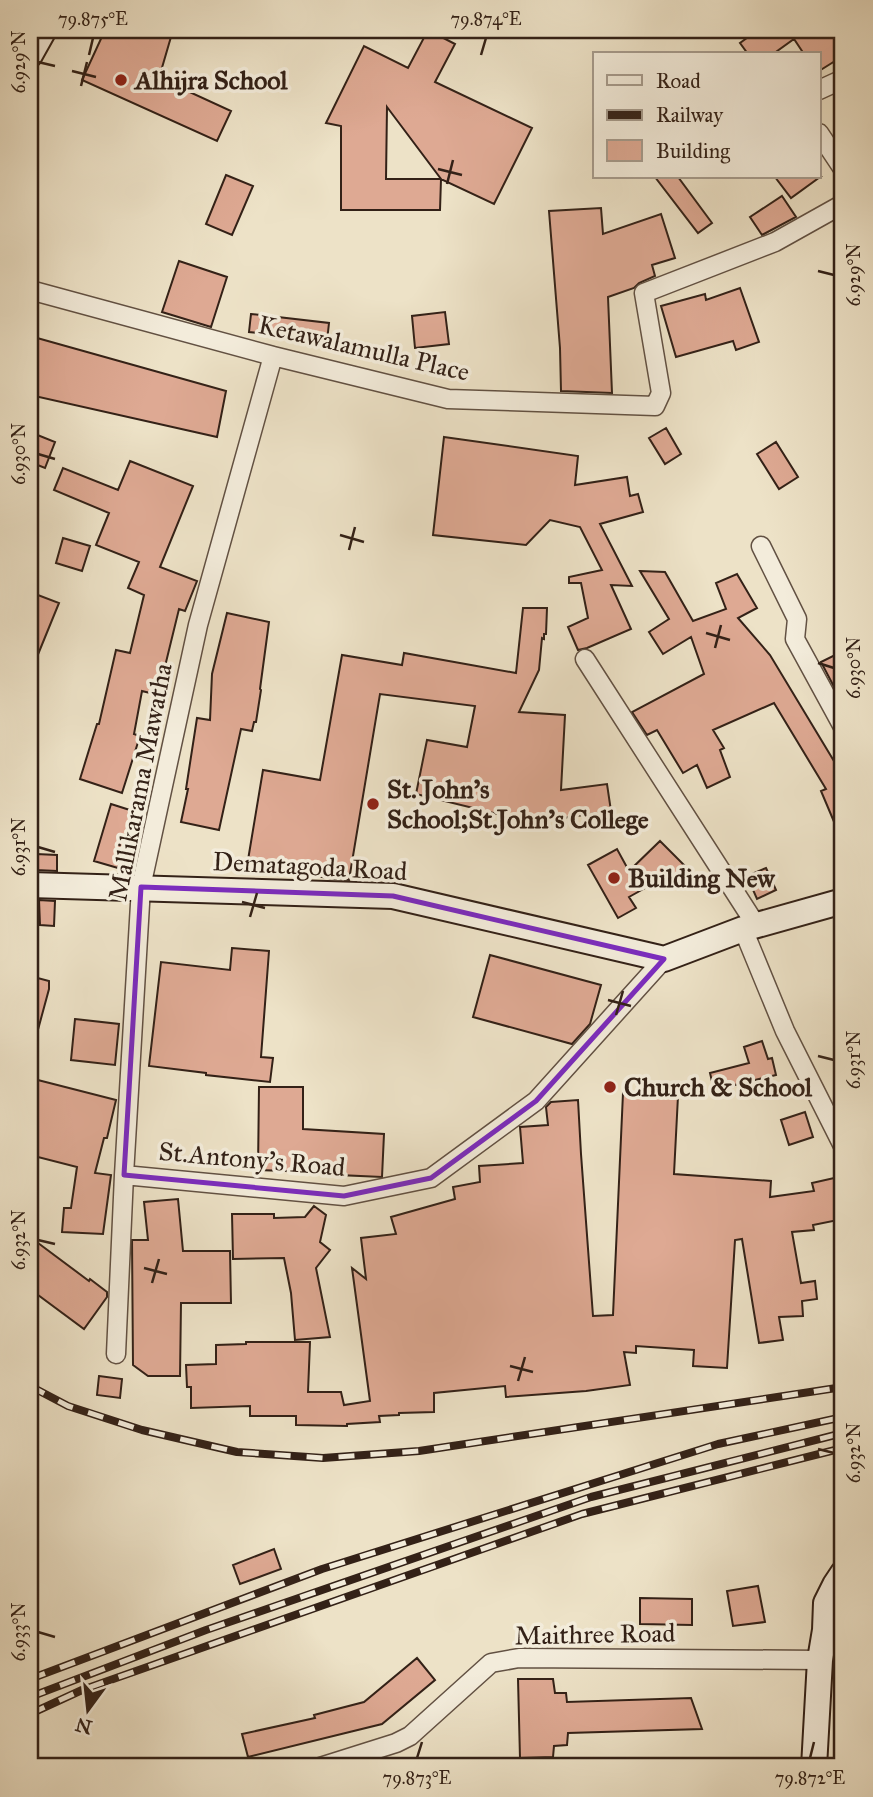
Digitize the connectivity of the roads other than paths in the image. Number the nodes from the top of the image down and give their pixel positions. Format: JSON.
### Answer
{"nodes":[{"id":1,"x":44,"y":30,"type":"edge"},
{"id":2,"x":30,"y":55,"type":"edge"},
{"id":3,"x":843,"y":79,"type":"edge"},
{"id":4,"x":820,"y":90,"type":"edge"},
{"id":5,"x":820,"y":134,"type":"edge"},
{"id":6,"x":843,"y":169,"type":"edge"},
{"id":7,"x":843,"y":204,"type":"edge"},
{"id":8,"x":30,"y":289,"type":"edge"},
{"id":9,"x":273,"y":356,"type":"junction"},
{"id":10,"x":761,"y":546,"type":"dead end"},
{"id":11,"x":585,"y":659,"type":"dead end"},
{"id":12,"x":843,"y":727,"type":"edge"},
{"id":13,"x":30,"y":885,"type":"edge"},
{"id":14,"x":141,"y":887,"type":"junction"},
{"id":15,"x":843,"y":901,"type":"edge"},
{"id":16,"x":750,"y":927,"type":"junction"},
{"id":17,"x":664,"y":959,"type":"junction"},
{"id":18,"x":843,"y":1146,"type":"edge"},
{"id":19,"x":124,"y":1175,"type":"junction"},
{"id":20,"x":116,"y":1354,"type":"dead end"},
{"id":21,"x":843,"y":1573,"type":"edge"},
{"id":22,"x":834,"y":1623,"type":"edge"},
{"id":23,"x":820,"y":1660,"type":"junction"},
{"id":24,"x":320,"y":1767,"type":"edge"},
{"id":25,"x":814,"y":1767,"type":"edge"}],
"edges":[{"from":1,"to":2,"type":"main road"},
{"from":3,"to":4,"type":"street"},
{"from":5,"to":6,"type":"street"},
{"from":7,"to":9,"type":"street","name":"Ketawalamulla Place"},
{"from":8,"to":9,"type":"street","name":"Ketawalamulla Place"},
{"from":9,"to":14,"type":"street","name":"Mallikarama Mawatha"},
{"from":10,"to":12,"type":"street"},
{"from":11,"to":16,"type":"street"},
{"from":13,"to":14,"type":"main road","name":"Dematagoda Road"},
{"from":14,"to":17,"type":"main road","name":"Dematagoda Road"},
{"from":14,"to":19,"type":"street","name":"Mallikarama Mawatha"},
{"from":15,"to":16,"type":"main road"},
{"from":16,"to":17,"type":"main road"},
{"from":16,"to":18,"type":"street"},
{"from":17,"to":19,"type":"street","name":"St.Antony's Road"},
{"from":19,"to":20,"type":"street","name":"Mallikarama Mawatha"},
{"from":21,"to":22,"type":"main road"},
{"from":22,"to":23,"type":"main road"},
{"from":23,"to":24,"type":"street","name":"Maithree Road"},
{"from":23,"to":25,"type":"main road"}]}
